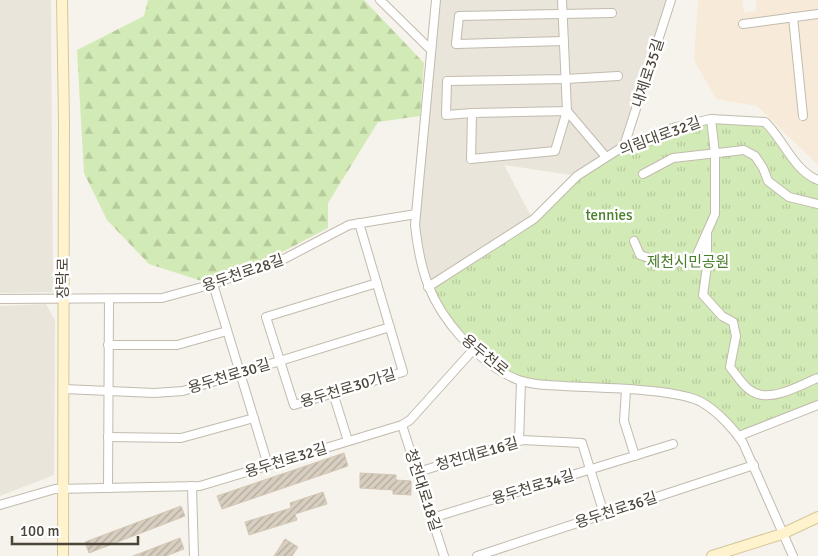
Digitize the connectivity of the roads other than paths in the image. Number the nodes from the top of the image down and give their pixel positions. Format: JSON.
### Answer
{"nodes":[{"id":1,"x":62,"y":0,"type":"edge"},
{"id":2,"x":380,"y":0,"type":"edge"},
{"id":3,"x":436,"y":0,"type":"edge"},
{"id":4,"x":562,"y":0,"type":"edge"},
{"id":5,"x":671,"y":0,"type":"edge"},
{"id":6,"x":612,"y":13,"type":"dead end"},
{"id":7,"x":818,"y":14,"type":"edge"},
{"id":8,"x":562,"y":15,"type":"junction"},
{"id":9,"x":793,"y":17,"type":"junction"},
{"id":10,"x":743,"y":24,"type":"dead end"},
{"id":11,"x":564,"y":41,"type":"junction"},
{"id":12,"x":431,"y":50,"type":"junction"},
{"id":13,"x":618,"y":76,"type":"dead end"},
{"id":14,"x":565,"y":79,"type":"junction"},
{"id":15,"x":567,"y":111,"type":"junction"},
{"id":16,"x":472,"y":113,"type":"junction"},
{"id":17,"x":803,"y":116,"type":"dead end"},
{"id":18,"x":711,"y":118,"type":"junction"},
{"id":19,"x":624,"y":146,"type":"junction"},
{"id":20,"x":714,"y":153,"type":"junction"},
{"id":21,"x":606,"y":157,"type":"junction"},
{"id":22,"x":643,"y":174,"type":"dead end"},
{"id":23,"x":818,"y":180,"type":"edge"},
{"id":24,"x":818,"y":204,"type":"edge"},
{"id":25,"x":416,"y":214,"type":"junction"},
{"id":26,"x":358,"y":223,"type":"junction"},
{"id":27,"x":708,"y":235,"type":"junction"},
{"id":28,"x":634,"y":241,"type":"dead end"},
{"id":29,"x":376,"y":283,"type":"junction"},
{"id":30,"x":213,"y":284,"type":"junction"},
{"id":31,"x":428,"y":287,"type":"junction"},
{"id":32,"x":63,"y":298,"type":"junction"},
{"id":33,"x":109,"y":299,"type":"junction"},
{"id":34,"x":0,"y":300,"type":"edge"},
{"id":35,"x":390,"y":327,"type":"junction"},
{"id":36,"x":227,"y":331,"type":"junction"},
{"id":37,"x":108,"y":345,"type":"junction"},
{"id":38,"x":473,"y":350,"type":"junction"},
{"id":39,"x":280,"y":361,"type":"junction"},
{"id":40,"x":240,"y":374,"type":"junction"},
{"id":41,"x":818,"y":378,"type":"edge"},
{"id":42,"x":521,"y":381,"type":"junction"},
{"id":43,"x":64,"y":389,"type":"junction"},
{"id":44,"x":626,"y":390,"type":"junction"},
{"id":45,"x":108,"y":391,"type":"junction"},
{"id":46,"x":333,"y":393,"type":"junction"},
{"id":47,"x":818,"y":405,"type":"edge"},
{"id":48,"x":254,"y":418,"type":"junction"},
{"id":49,"x":402,"y":424,"type":"junction"},
{"id":50,"x":739,"y":436,"type":"junction"},
{"id":51,"x":108,"y":437,"type":"junction"},
{"id":52,"x":519,"y":440,"type":"junction"},
{"id":53,"x":348,"y":441,"type":"junction"},
{"id":54,"x":674,"y":444,"type":"dead end"},
{"id":55,"x":634,"y":456,"type":"junction"},
{"id":56,"x":268,"y":465,"type":"junction"},
{"id":57,"x":754,"y":465,"type":"junction"},
{"id":58,"x":590,"y":470,"type":"junction"},
{"id":59,"x":418,"y":472,"type":"junction"},
{"id":60,"x":192,"y":486,"type":"junction"},
{"id":61,"x":108,"y":488,"type":"junction"},
{"id":62,"x":64,"y":489,"type":"junction"},
{"id":63,"x":0,"y":505,"type":"edge"},
{"id":64,"x":604,"y":514,"type":"junction"},
{"id":65,"x":432,"y":518,"type":"junction"},
{"id":66,"x":818,"y":518,"type":"edge"},
{"id":67,"x":782,"y":534,"type":"junction"},
{"id":68,"x":63,"y":556,"type":"edge"},
{"id":69,"x":194,"y":556,"type":"edge"},
{"id":70,"x":444,"y":556,"type":"edge"},
{"id":71,"x":477,"y":556,"type":"edge"},
{"id":72,"x":712,"y":556,"type":"edge"},
{"id":73,"x":794,"y":556,"type":"edge"}],
"edges":[{"from":1,"to":32,"type":"street","name":"장락로"},
{"from":2,"to":12,"type":"street"},
{"from":3,"to":12,"type":"street","name":"용두천로"},
{"from":4,"to":8,"type":"street"},
{"from":5,"to":19,"type":"street","name":"내제로35길"},
{"from":6,"to":8,"type":"street"},
{"from":7,"to":9,"type":"street"},
{"from":8,"to":11,"type":"street"},
{"from":8,"to":11,"type":"street"},
{"from":9,"to":10,"type":"street"},
{"from":9,"to":17,"type":"street"},
{"from":11,"to":14,"type":"street"},
{"from":12,"to":25,"type":"street","name":"용두천로"},
{"from":13,"to":14,"type":"street"},
{"from":14,"to":15,"type":"street"},
{"from":14,"to":16,"type":"street"},
{"from":15,"to":16,"type":"street"},
{"from":15,"to":16,"type":"street"},
{"from":15,"to":21,"type":"street"},
{"from":18,"to":19,"type":"street","name":"의림대로32길"},
{"from":18,"to":20,"type":"street"},
{"from":18,"to":23,"type":"street","name":"의림대로32길"},
{"from":19,"to":21,"type":"street","name":"의림대로32길"},
{"from":20,"to":22,"type":"street"},
{"from":20,"to":24,"type":"street"},
{"from":20,"to":27,"type":"street"},
{"from":21,"to":31,"type":"street","name":"의림대로32길"},
{"from":25,"to":26,"type":"street","name":"용두천로28길"},
{"from":25,"to":31,"type":"street","name":"용두천로"},
{"from":26,"to":29,"type":"street"},
{"from":26,"to":30,"type":"street","name":"용두천로28길"},
{"from":27,"to":28,"type":"street"},
{"from":27,"to":41,"type":"street"},
{"from":29,"to":35,"type":"street"},
{"from":29,"to":39,"type":"street"},
{"from":30,"to":33,"type":"street","name":"용두천로28길"},
{"from":30,"to":36,"type":"street"},
{"from":31,"to":38,"type":"street","name":"용두천로"},
{"from":32,"to":33,"type":"street","name":"용두천로28길"},
{"from":32,"to":34,"type":"street","name":"용두천로28길"},
{"from":32,"to":43,"type":"street","name":"장락로"},
{"from":33,"to":37,"type":"street"},
{"from":35,"to":39,"type":"street","name":"용두천로30길"},
{"from":35,"to":46,"type":"street","name":"용두천로30가길"},
{"from":36,"to":37,"type":"street"},
{"from":36,"to":40,"type":"street"},
{"from":37,"to":45,"type":"street"},
{"from":38,"to":42,"type":"street","name":"용두천로"},
{"from":38,"to":49,"type":"street","name":"용두천로32길"},
{"from":39,"to":40,"type":"street","name":"용두천로30길"},
{"from":39,"to":46,"type":"street","name":"용두천로30가길"},
{"from":40,"to":45,"type":"street","name":"용두천로30길"},
{"from":40,"to":48,"type":"street"},
{"from":42,"to":44,"type":"street","name":"용두천로"},
{"from":42,"to":52,"type":"street"},
{"from":43,"to":45,"type":"street","name":"용두천로30길"},
{"from":43,"to":62,"type":"street","name":"장락로"},
{"from":44,"to":50,"type":"street","name":"용두천로"},
{"from":44,"to":55,"type":"street"},
{"from":45,"to":51,"type":"street"},
{"from":46,"to":53,"type":"street"},
{"from":47,"to":50,"type":"street"},
{"from":48,"to":51,"type":"street"},
{"from":48,"to":56,"type":"street"},
{"from":49,"to":53,"type":"street","name":"용두천로32길"},
{"from":49,"to":59,"type":"street","name":"청전대로18길"},
{"from":50,"to":57,"type":"street","name":"용두천로"},
{"from":51,"to":61,"type":"street"},
{"from":52,"to":58,"type":"street","name":"청전대로16길"},
{"from":52,"to":59,"type":"street","name":"청전대로16길"},
{"from":53,"to":56,"type":"street","name":"용두천로32길"},
{"from":54,"to":55,"type":"street","name":"용두천로34길"},
{"from":55,"to":58,"type":"street","name":"용두천로34길"},
{"from":56,"to":60,"type":"street","name":"용두천로32길"},
{"from":57,"to":64,"type":"street","name":"용두천로36길"},
{"from":57,"to":67,"type":"street","name":"용두천로"},
{"from":58,"to":64,"type":"street","name":"청전대로16길"},
{"from":58,"to":65,"type":"street","name":"용두천로34길"},
{"from":59,"to":65,"type":"street","name":"청전대로18길"},
{"from":60,"to":61,"type":"street","name":"용두천로32길"},
{"from":60,"to":69,"type":"street"},
{"from":61,"to":62,"type":"street","name":"용두천로32길"},
{"from":62,"to":63,"type":"street","name":"용두천로32길"},
{"from":62,"to":68,"type":"street","name":"장락로"},
{"from":64,"to":71,"type":"street","name":"용두천로36길"},
{"from":65,"to":70,"type":"street","name":"청전대로18길"},
{"from":66,"to":67,"type":"street"},
{"from":67,"to":72,"type":"street"},
{"from":67,"to":73,"type":"street","name":"용두천로"}]}
